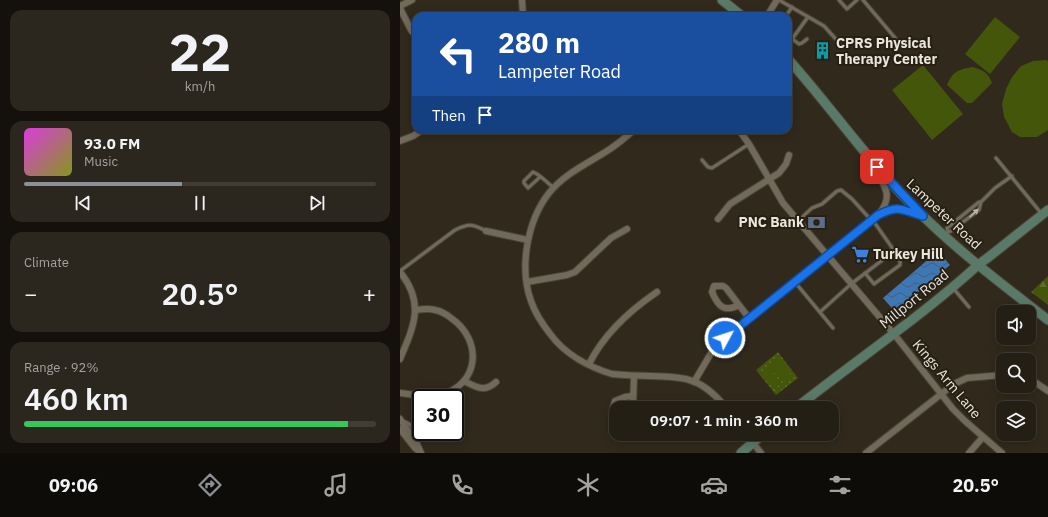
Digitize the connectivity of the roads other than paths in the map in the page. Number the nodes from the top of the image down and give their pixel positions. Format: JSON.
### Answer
{"nodes":[{"id":1,"x":412,"y":0,"type":"edge"},
{"id":2,"x":522,"y":0,"type":"edge"},
{"id":3,"x":722,"y":0,"type":"edge"},
{"id":4,"x":778,"y":0,"type":"edge"},
{"id":5,"x":839,"y":0,"type":"edge"},
{"id":6,"x":857,"y":0,"type":"edge"},
{"id":7,"x":863,"y":0,"type":"edge"},
{"id":8,"x":400,"y":7,"type":"edge"},
{"id":9,"x":792,"y":8,"type":"junction"},
{"id":10,"x":523,"y":12,"type":"edge"},
{"id":11,"x":737,"y":12,"type":"edge"},
{"id":12,"x":770,"y":12,"type":"edge"},
{"id":13,"x":789,"y":12,"type":"edge"},
{"id":14,"x":808,"y":17,"type":"junction"},
{"id":15,"x":412,"y":29,"type":"edge"},
{"id":16,"x":792,"y":39,"type":"joint"},
{"id":17,"x":807,"y":39,"type":"dead end"},
{"id":18,"x":896,"y":40,"type":"dead end"},
{"id":19,"x":843,"y":47,"type":"dead end"},
{"id":20,"x":792,"y":64,"type":"edge"},
{"id":21,"x":416,"y":134,"type":"edge"},
{"id":22,"x":629,"y":134,"type":"edge"},
{"id":23,"x":742,"y":134,"type":"edge"},
{"id":24,"x":400,"y":141,"type":"edge"},
{"id":25,"x":750,"y":144,"type":"junction"},
{"id":26,"x":789,"y":155,"type":"dead end"},
{"id":27,"x":996,"y":158,"type":"dead end"},
{"id":28,"x":702,"y":160,"type":"dead end"},
{"id":29,"x":871,"y":160,"type":"junction"},
{"id":30,"x":1012,"y":176,"type":"junction"},
{"id":31,"x":540,"y":177,"type":"junction"},
{"id":32,"x":768,"y":179,"type":"junction"},
{"id":33,"x":554,"y":188,"type":"junction"},
{"id":34,"x":982,"y":202,"type":"junction"},
{"id":35,"x":1045,"y":212,"type":"edge"},
{"id":36,"x":923,"y":216,"type":"junction"},
{"id":37,"x":718,"y":218,"type":"dead end"},
{"id":38,"x":874,"y":218,"type":"junction"},
{"id":39,"x":798,"y":221,"type":"junction"},
{"id":40,"x":627,"y":229,"type":"dead end"},
{"id":41,"x":486,"y":231,"type":"joint"},
{"id":42,"x":946,"y":234,"type":"junction"},
{"id":43,"x":528,"y":240,"type":"junction"},
{"id":44,"x":893,"y":252,"type":"junction"},
{"id":45,"x":827,"y":255,"type":"junction"},
{"id":46,"x":978,"y":264,"type":"junction"},
{"id":47,"x":400,"y":272,"type":"edge"},
{"id":48,"x":865,"y":273,"type":"junction"},
{"id":49,"x":794,"y":281,"type":"junction"},
{"id":50,"x":527,"y":282,"type":"junction"},
{"id":51,"x":851,"y":284,"type":"junction"},
{"id":52,"x":952,"y":287,"type":"junction"},
{"id":53,"x":657,"y":292,"type":"dead end"},
{"id":54,"x":739,"y":305,"type":"dead end"},
{"id":55,"x":969,"y":307,"type":"dead end"},
{"id":56,"x":416,"y":310,"type":"junction"},
{"id":57,"x":820,"y":312,"type":"junction"},
{"id":58,"x":749,"y":318,"type":"junction"},
{"id":59,"x":1048,"y":320,"type":"edge"},
{"id":60,"x":833,"y":328,"type":"dead end"},
{"id":61,"x":894,"y":334,"type":"junction"},
{"id":62,"x":400,"y":359,"type":"edge"},
{"id":63,"x":589,"y":364,"type":"junction"},
{"id":64,"x":996,"y":375,"type":"edge"},
{"id":65,"x":634,"y":376,"type":"junction"},
{"id":66,"x":464,"y":380,"type":"junction"},
{"id":67,"x":496,"y":382,"type":"dead end"},
{"id":68,"x":694,"y":382,"type":"junction"},
{"id":69,"x":1036,"y":383,"type":"edge"},
{"id":70,"x":1048,"y":391,"type":"edge"},
{"id":71,"x":400,"y":393,"type":"edge"},
{"id":72,"x":941,"y":394,"type":"junction"},
{"id":73,"x":633,"y":396,"type":"junction"},
{"id":74,"x":615,"y":401,"type":"edge"},
{"id":75,"x":633,"y":401,"type":"edge"},
{"id":76,"x":719,"y":401,"type":"edge"},
{"id":77,"x":805,"y":401,"type":"edge"},
{"id":78,"x":400,"y":419,"type":"edge"},
{"id":79,"x":400,"y":429,"type":"edge"},
{"id":80,"x":409,"y":437,"type":"junction"},
{"id":81,"x":983,"y":437,"type":"junction"},
{"id":82,"x":753,"y":442,"type":"joint"},
{"id":83,"x":420,"y":453,"type":"edge"},
{"id":84,"x":741,"y":453,"type":"edge"},
{"id":85,"x":761,"y":453,"type":"edge"},
{"id":86,"x":866,"y":453,"type":"edge"},
{"id":87,"x":969,"y":453,"type":"edge"},
{"id":88,"x":1002,"y":453,"type":"edge"}],
"edges":[{"from":1,"to":8,"type":"street"},
{"from":2,"to":10,"type":"street"},
{"from":3,"to":11,"type":"main road"},
{"from":4,"to":9,"type":"lane"},
{"from":4,"to":12,"type":"street"},
{"from":5,"to":6,"type":"lane"},
{"from":7,"to":18,"type":"lane"},
{"from":8,"to":15,"type":"street"},
{"from":9,"to":13,"type":"lane"},
{"from":9,"to":14,"type":"lane"},
{"from":14,"to":16,"type":"lane"},
{"from":14,"to":19,"type":"lane"},
{"from":16,"to":17,"type":"lane"},
{"from":20,"to":29,"type":"main road","name":"Lampeter Road"},
{"from":21,"to":24,"type":"street"},
{"from":22,"to":33,"type":"street"},
{"from":23,"to":25,"type":"street","name":"Kings Arm Lane"},
{"from":25,"to":28,"type":"lane"},
{"from":25,"to":32,"type":"street","name":"Kings Arm Lane"},
{"from":26,"to":32,"type":"street"},
{"from":27,"to":30,"type":"lane"},
{"from":29,"to":36,"type":"main road","name":"Lampeter Road"},
{"from":29,"to":38,"type":"street"},
{"from":30,"to":34,"type":"lane"},
{"from":30,"to":35,"type":"lane"},
{"from":31,"to":31,"type":"lane"},
{"from":31,"to":33,"type":"lane"},
{"from":32,"to":37,"type":"street"},
{"from":32,"to":39,"type":"street","name":"Kings Arm Lane"},
{"from":33,"to":43,"type":"street"},
{"from":42,"to":34,"type":"lane","one_way":true},
{"from":34,"to":42,"type":"lane"},
{"from":35,"to":46,"type":"main road","name":"Millport Road"},
{"from":36,"to":38,"type":"street"},
{"from":36,"to":42,"type":"main road","name":"Lampeter Road"},
{"from":38,"to":39,"type":"lane"},
{"from":38,"to":44,"type":"lane"},
{"from":38,"to":45,"type":"street"},
{"from":39,"to":45,"type":"street","name":"Kings Arm Lane"},
{"from":40,"to":50,"type":"street"},
{"from":41,"to":43,"type":"street"},
{"from":41,"to":47,"type":"lane"},
{"from":42,"to":46,"type":"main road","name":"Lampeter Road"},
{"from":43,"to":50,"type":"street"},
{"from":44,"to":48,"type":"lane"},
{"from":44,"to":48,"type":"lane"},
{"from":45,"to":49,"type":"street"},
{"from":45,"to":51,"type":"street","name":"Kings Arm Lane"},
{"from":46,"to":52,"type":"main road","name":"Millport Road"},
{"from":46,"to":59,"type":"main road","name":"Lampeter Road"},
{"from":47,"to":56,"type":"street"},
{"from":48,"to":51,"type":"lane"},
{"from":49,"to":57,"type":"lane"},
{"from":49,"to":58,"type":"street"},
{"from":50,"to":63,"type":"street"},
{"from":51,"to":57,"type":"lane"},
{"from":51,"to":61,"type":"street","name":"Kings Arm Lane"},
{"from":52,"to":55,"type":"lane"},
{"from":52,"to":61,"type":"main road","name":"Millport Road"},
{"from":53,"to":63,"type":"street"},
{"from":54,"to":58,"type":"street"},
{"from":56,"to":62,"type":"street"},
{"from":56,"to":66,"type":"street"},
{"from":57,"to":60,"type":"lane"},
{"from":58,"to":68,"type":"street"},
{"from":61,"to":72,"type":"street","name":"Kings Arm Lane"},
{"from":61,"to":77,"type":"main road","name":"Millport Road"},
{"from":63,"to":65,"type":"street"},
{"from":64,"to":72,"type":"street"},
{"from":65,"to":68,"type":"street"},
{"from":65,"to":73,"type":"street"},
{"from":66,"to":67,"type":"street"},
{"from":66,"to":71,"type":"street"},
{"from":68,"to":76,"type":"street"},
{"from":69,"to":70,"type":"street"},
{"from":72,"to":81,"type":"street","name":"Kings Arm Lane"},
{"from":72,"to":86,"type":"street"},
{"from":73,"to":74,"type":"street"},
{"from":73,"to":75,"type":"street"},
{"from":78,"to":80,"type":"street"},
{"from":79,"to":80,"type":"street"},
{"from":80,"to":83,"type":"street"},
{"from":81,"to":87,"type":"street"},
{"from":81,"to":88,"type":"street","name":"Kings Arm Lane"},
{"from":82,"to":84,"type":"main road"},
{"from":82,"to":85,"type":"street"}]}
